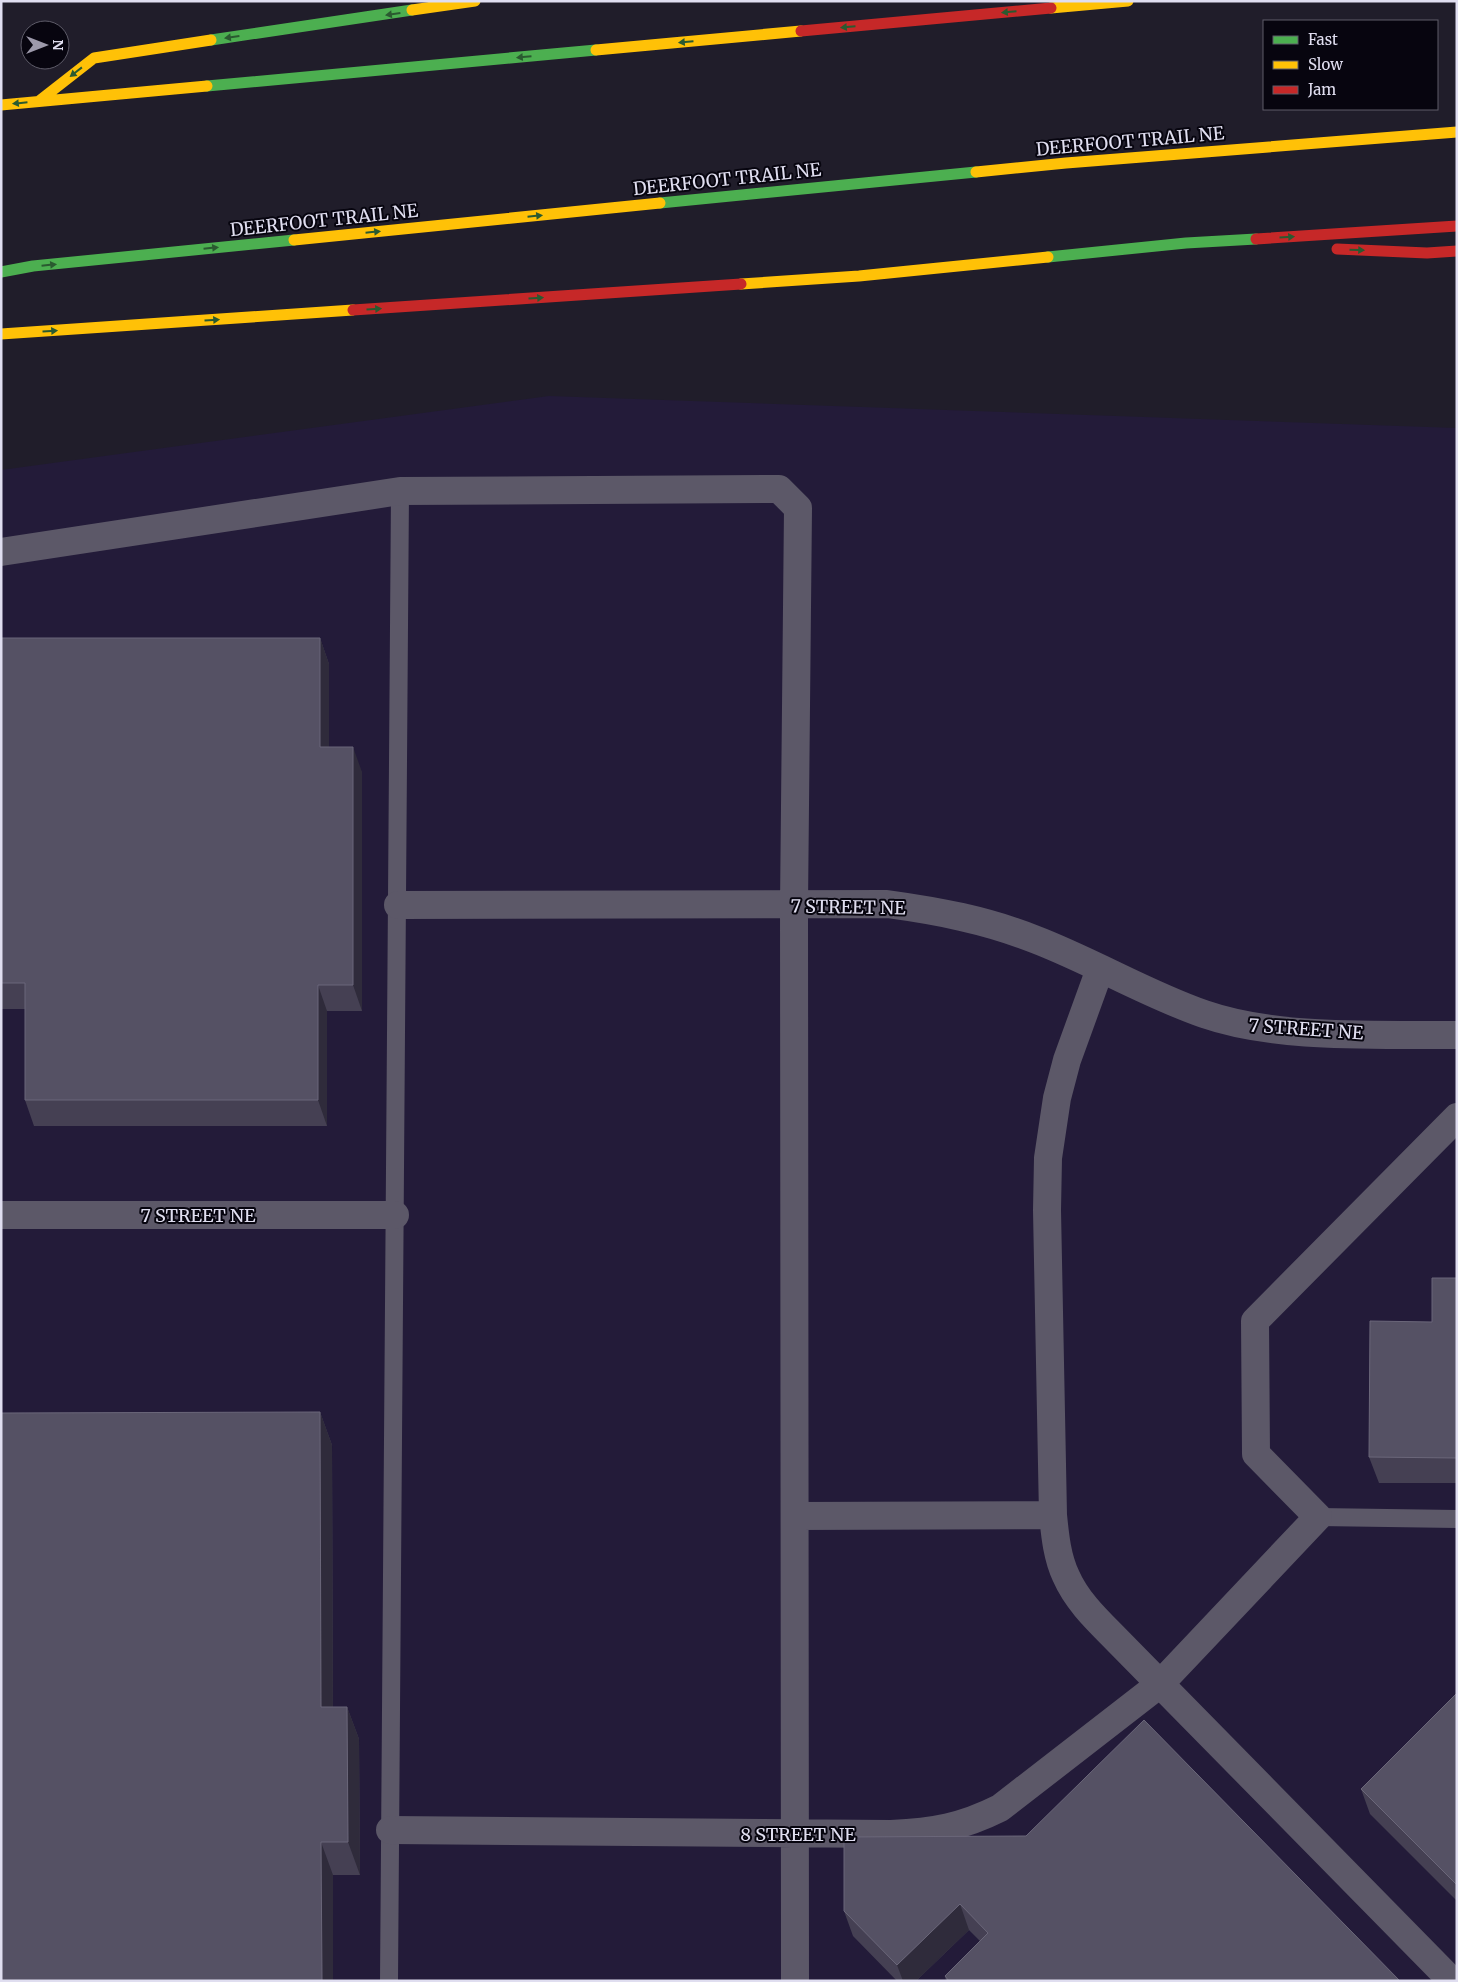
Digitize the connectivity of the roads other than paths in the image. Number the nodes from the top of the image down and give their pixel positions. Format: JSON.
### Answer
{"nodes":[{"id":1,"x":475,"y":1,"type":"edge"},
{"id":2,"x":1128,"y":1,"type":"edge"},
{"id":3,"x":39,"y":101,"type":"junction"},
{"id":4,"x":1,"y":105,"type":"edge"},
{"id":5,"x":1457,"y":132,"type":"edge"},
{"id":6,"x":1457,"y":226,"type":"edge"},
{"id":7,"x":1186,"y":243,"type":"junction"},
{"id":8,"x":1302,"y":248,"type":"dead end"},
{"id":9,"x":1321,"y":248,"type":"dead end"},
{"id":10,"x":1457,"y":251,"type":"edge"},
{"id":11,"x":1,"y":272,"type":"edge"},
{"id":12,"x":1,"y":334,"type":"edge"},
{"id":13,"x":400,"y":491,"type":"junction"},
{"id":14,"x":1,"y":552,"type":"edge"},
{"id":15,"x":398,"y":905,"type":"junction"},
{"id":16,"x":794,"y":905,"type":"junction"},
{"id":17,"x":1100,"y":969,"type":"junction"},
{"id":18,"x":1457,"y":1035,"type":"edge"},
{"id":19,"x":1457,"y":1117,"type":"edge"},
{"id":20,"x":1,"y":1215,"type":"edge"},
{"id":21,"x":395,"y":1215,"type":"junction"},
{"id":22,"x":1053,"y":1515,"type":"junction"},
{"id":23,"x":795,"y":1516,"type":"junction"},
{"id":24,"x":1318,"y":1517,"type":"junction"},
{"id":25,"x":1456,"y":1520,"type":"edge"},
{"id":26,"x":1160,"y":1684,"type":"junction"},
{"id":27,"x":390,"y":1830,"type":"junction"},
{"id":28,"x":796,"y":1834,"type":"junction"},
{"id":29,"x":389,"y":1981,"type":"edge"},
{"id":30,"x":795,"y":1981,"type":"edge"},
{"id":31,"x":1452,"y":1981,"type":"edge"}],
"edges":[{"from":1,"to":3,"type":"highway","one_way":true},
{"from":2,"to":3,"type":"highway","one_way":true},
{"from":3,"to":4,"type":"highway","one_way":true},
{"from":11,"to":5,"type":"highway","name":"DEERFOOT TRAIL NE","one_way":true},
{"from":7,"to":6,"type":"highway","one_way":true},
{"from":7,"to":8,"type":"highway"},
{"from":12,"to":7,"type":"highway","one_way":true},
{"from":9,"to":10,"type":"highway","one_way":true},
{"from":13,"to":14,"type":"street"},
{"from":13,"to":15,"type":"lane"},
{"from":13,"to":16,"type":"street"},
{"from":15,"to":16,"type":"street","name":"7 STREET NE"},
{"from":15,"to":21,"type":"lane"},
{"from":16,"to":17,"type":"street","name":"7 STREET NE"},
{"from":16,"to":23,"type":"street"},
{"from":17,"to":18,"type":"street","name":"7 STREET NE"},
{"from":17,"to":22,"type":"street"},
{"from":19,"to":24,"type":"street"},
{"from":20,"to":21,"type":"street","name":"7 STREET NE"},
{"from":21,"to":27,"type":"lane"},
{"from":22,"to":23,"type":"street"},
{"from":22,"to":26,"type":"street"},
{"from":23,"to":28,"type":"street"},
{"from":24,"to":25,"type":"lane"},
{"from":24,"to":26,"type":"street","name":"8 STREET NE"},
{"from":26,"to":28,"type":"street","name":"8 STREET NE"},
{"from":26,"to":31,"type":"street"},
{"from":27,"to":28,"type":"street","name":"8 STREET NE"},
{"from":27,"to":29,"type":"lane"},
{"from":28,"to":30,"type":"street"}]}
